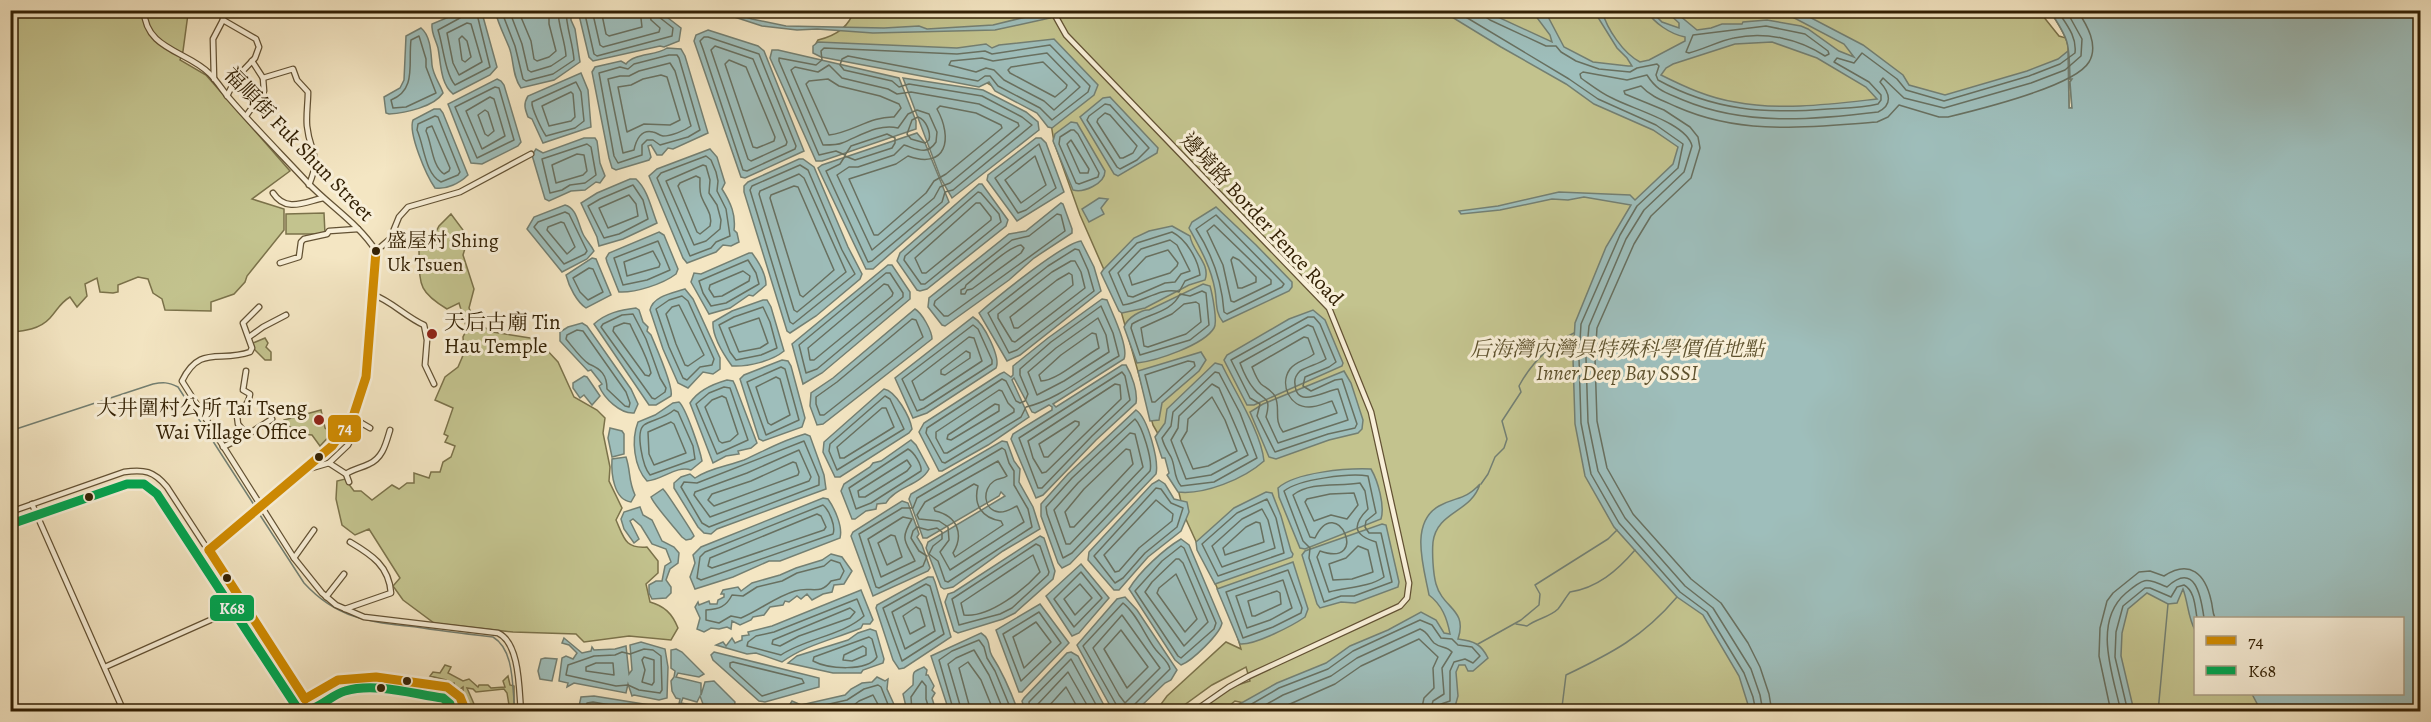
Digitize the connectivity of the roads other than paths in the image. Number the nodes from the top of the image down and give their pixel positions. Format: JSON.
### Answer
{"nodes":[{"id":1,"x":144,"y":10,"type":"edge"},
{"id":2,"x":223,"y":10,"type":"edge"},
{"id":3,"x":1052,"y":10,"type":"edge"},
{"id":4,"x":223,"y":20,"type":"junction"},
{"id":5,"x":252,"y":60,"type":"junction"},
{"id":6,"x":263,"y":78,"type":"junction"},
{"id":7,"x":214,"y":79,"type":"junction"},
{"id":8,"x":227,"y":96,"type":"junction"},
{"id":9,"x":246,"y":116,"type":"junction"},
{"id":10,"x":531,"y":154,"type":"dead end"},
{"id":11,"x":309,"y":185,"type":"junction"},
{"id":12,"x":273,"y":193,"type":"dead end"},
{"id":13,"x":323,"y":198,"type":"junction"},
{"id":14,"x":358,"y":229,"type":"junction"},
{"id":15,"x":376,"y":251,"type":"junction"},
{"id":16,"x":280,"y":263,"type":"dead end"},
{"id":17,"x":374,"y":295,"type":"junction"},
{"id":18,"x":260,"y":307,"type":"dead end"},
{"id":19,"x":286,"y":315,"type":"dead end"},
{"id":20,"x":249,"y":337,"type":"junction"},
{"id":21,"x":246,"y":371,"type":"dead end"},
{"id":22,"x":434,"y":384,"type":"dead end"},
{"id":23,"x":353,"y":417,"type":"junction"},
{"id":24,"x":272,"y":419,"type":"dead end"},
{"id":25,"x":360,"y":422,"type":"junction"},
{"id":26,"x":370,"y":428,"type":"dead end"},
{"id":27,"x":390,"y":430,"type":"dead end"},
{"id":28,"x":247,"y":435,"type":"junction"},
{"id":29,"x":223,"y":447,"type":"junction"},
{"id":30,"x":329,"y":464,"type":"junction"},
{"id":31,"x":308,"y":466,"type":"junction"},
{"id":32,"x":346,"y":474,"type":"junction"},
{"id":33,"x":349,"y":482,"type":"dead end"},
{"id":34,"x":32,"y":504,"type":"junction"},
{"id":35,"x":261,"y":507,"type":"junction"},
{"id":36,"x":10,"y":512,"type":"edge"},
{"id":37,"x":314,"y":530,"type":"dead end"},
{"id":38,"x":350,"y":542,"type":"dead end"},
{"id":39,"x":209,"y":550,"type":"junction"},
{"id":40,"x":294,"y":558,"type":"junction"},
{"id":41,"x":344,"y":574,"type":"dead end"},
{"id":42,"x":326,"y":597,"type":"junction"},
{"id":43,"x":244,"y":605,"type":"junction"},
{"id":44,"x":345,"y":609,"type":"junction"},
{"id":45,"x":105,"y":667,"type":"junction"},
{"id":46,"x":305,"y":699,"type":"junction"},
{"id":47,"x":124,"y":711,"type":"edge"},
{"id":48,"x":285,"y":711,"type":"edge"},
{"id":49,"x":466,"y":711,"type":"edge"},
{"id":50,"x":521,"y":711,"type":"edge"},
{"id":51,"x":1193,"y":711,"type":"edge"}],
"edges":[{"from":1,"to":7,"type":"street","name":"福順街 Fuk Shun Street"},
{"from":2,"to":4,"type":"street"},
{"from":3,"to":51,"type":"street","name":"邊境路 Border Fence Road"},
{"from":4,"to":5,"type":"street"},
{"from":4,"to":7,"type":"street"},
{"from":5,"to":6,"type":"street"},
{"from":5,"to":8,"type":"street"},
{"from":6,"to":9,"type":"street"},
{"from":6,"to":11,"type":"street"},
{"from":7,"to":8,"type":"street","name":"福順街 Fuk Shun Street"},
{"from":8,"to":9,"type":"street","name":"福順街 Fuk Shun Street"},
{"from":9,"to":11,"type":"street","name":"福順街 Fuk Shun Street"},
{"from":10,"to":15,"type":"street"},
{"from":11,"to":13,"type":"street","name":"福順街 Fuk Shun Street"},
{"from":12,"to":13,"type":"street"},
{"from":13,"to":14,"type":"street","name":"福順街 Fuk Shun Street"},
{"from":14,"to":15,"type":"street","name":"福順街 Fuk Shun Street"},
{"from":14,"to":16,"type":"street"},
{"from":15,"to":17,"type":"street","name":"福順街 Fuk Shun Street"},
{"from":17,"to":22,"type":"street"},
{"from":17,"to":23,"type":"street","name":"福順街 Fuk Shun Street"},
{"from":18,"to":20,"type":"street"},
{"from":19,"to":20,"type":"street"},
{"from":20,"to":29,"type":"street"},
{"from":21,"to":28,"type":"street"},
{"from":23,"to":25,"type":"street"},
{"from":23,"to":31,"type":"street","name":"福順街 Fuk Shun Street"},
{"from":24,"to":28,"type":"street"},
{"from":25,"to":26,"type":"street"},
{"from":25,"to":30,"type":"street"},
{"from":27,"to":32,"type":"street"},
{"from":28,"to":29,"type":"street"},
{"from":29,"to":35,"type":"street"},
{"from":30,"to":31,"type":"street"},
{"from":30,"to":32,"type":"street"},
{"from":31,"to":35,"type":"street","name":"福順街 Fuk Shun Street"},
{"from":32,"to":33,"type":"street"},
{"from":34,"to":36,"type":"street"},
{"from":34,"to":39,"type":"street"},
{"from":34,"to":45,"type":"street"},
{"from":35,"to":39,"type":"street","name":"福順街 Fuk Shun Street"},
{"from":35,"to":40,"type":"street"},
{"from":37,"to":40,"type":"street"},
{"from":38,"to":44,"type":"street"},
{"from":39,"to":43,"type":"street"},
{"from":40,"to":42,"type":"street"},
{"from":41,"to":42,"type":"street"},
{"from":42,"to":44,"type":"street"},
{"from":43,"to":45,"type":"street"},
{"from":43,"to":46,"type":"street"},
{"from":44,"to":50,"type":"street"},
{"from":45,"to":47,"type":"street"},
{"from":46,"to":48,"type":"street"},
{"from":46,"to":49,"type":"street"}]}
